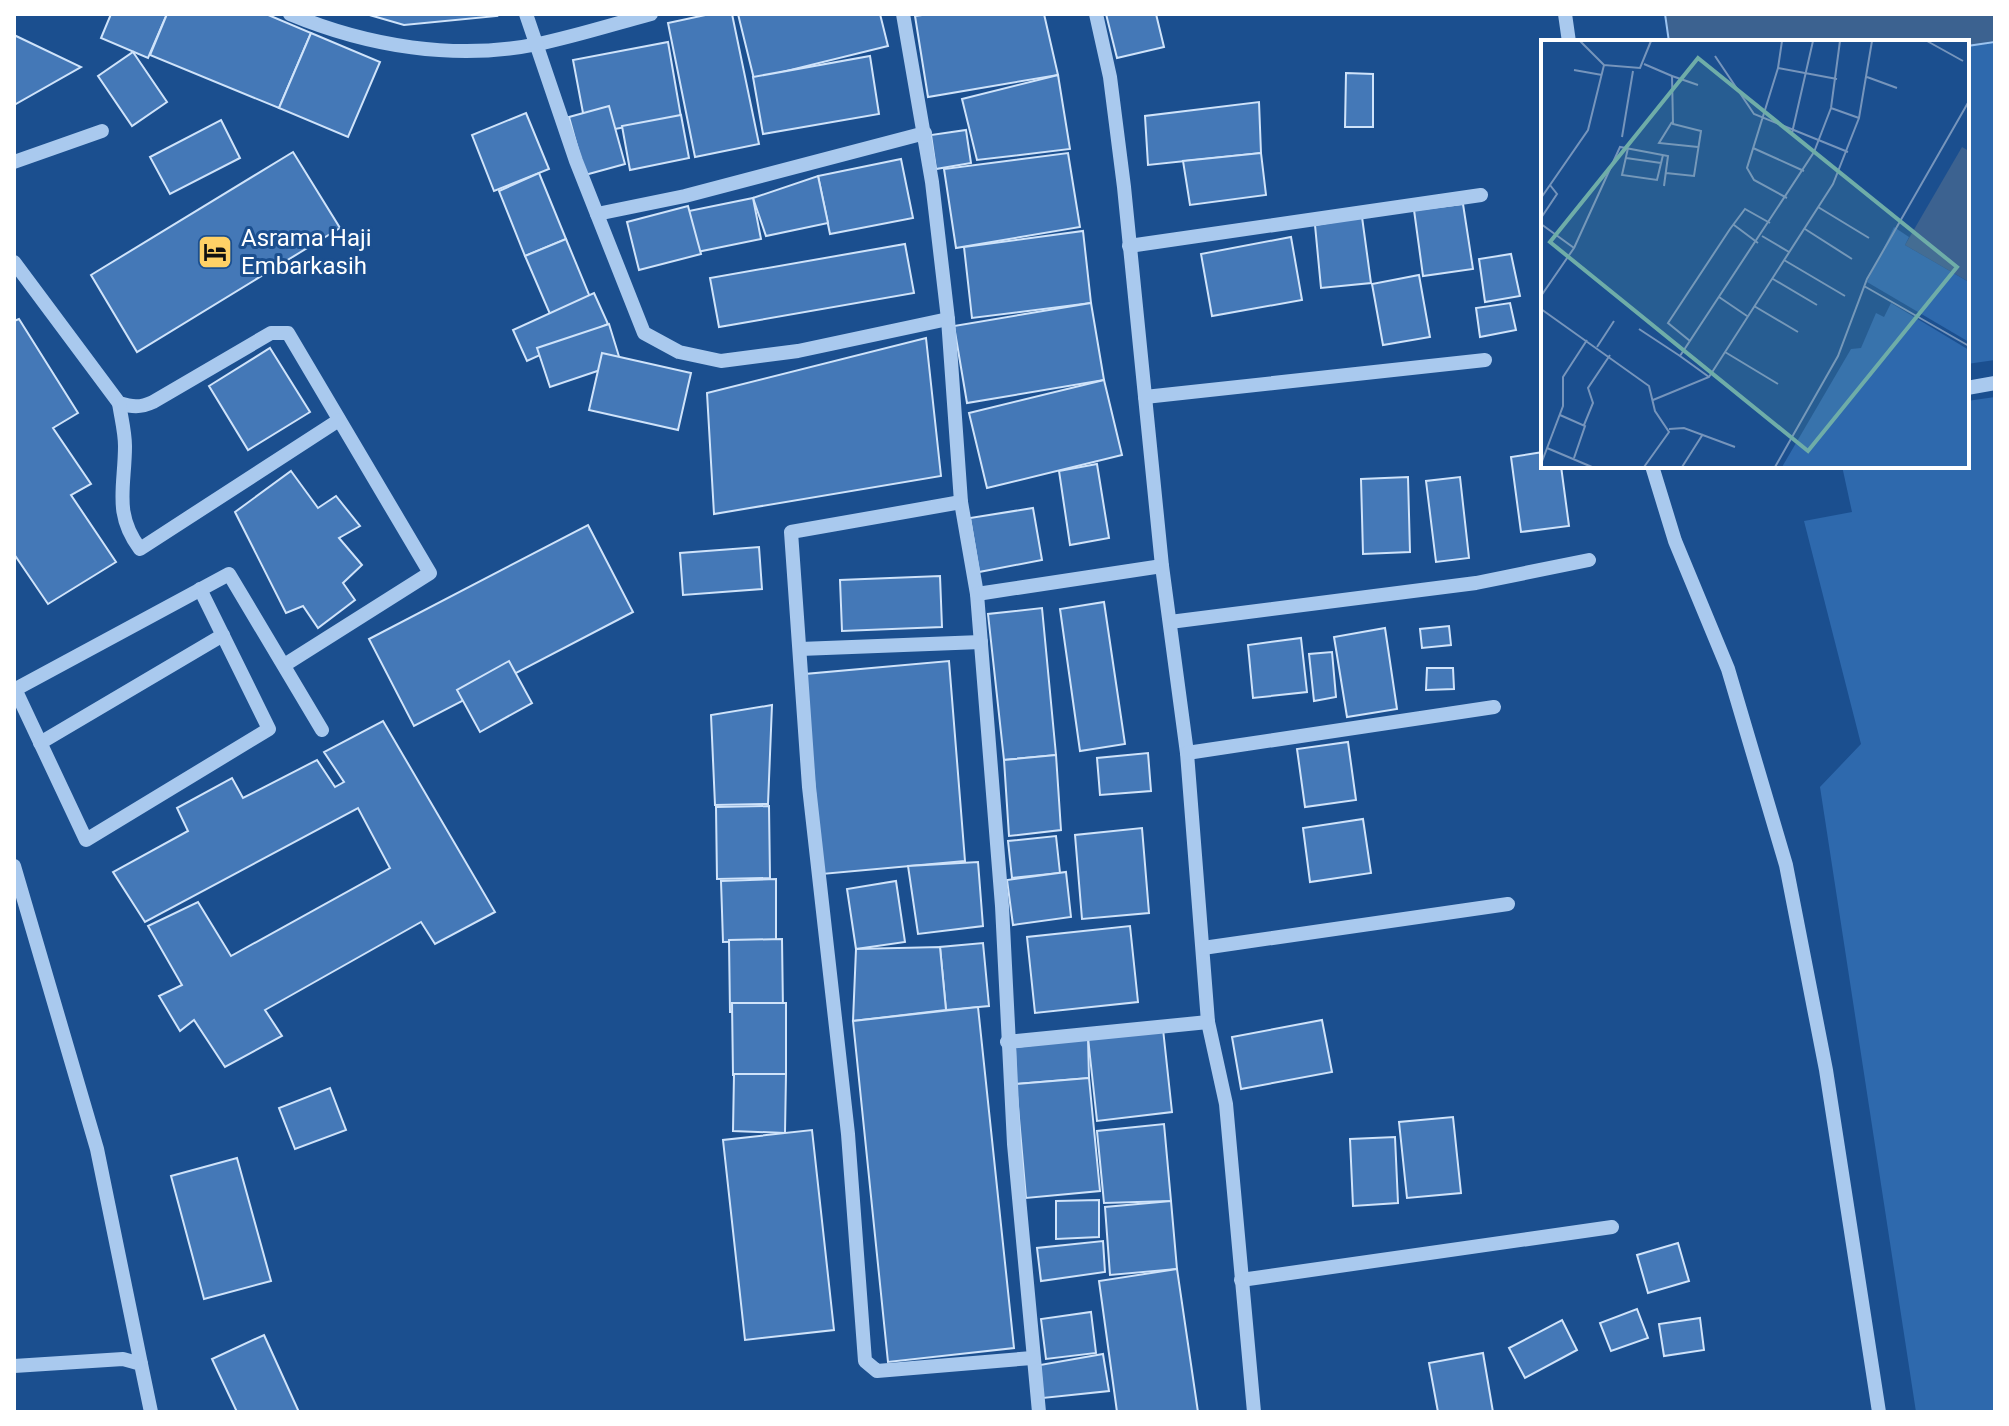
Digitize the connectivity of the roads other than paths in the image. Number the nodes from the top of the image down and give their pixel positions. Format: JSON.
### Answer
{"nodes":[{"id":1,"x":290,"y":14,"type":"edge"},
{"id":2,"x":526,"y":14,"type":"edge"},
{"id":3,"x":651,"y":14,"type":"edge"},
{"id":4,"x":903,"y":14,"type":"edge"},
{"id":5,"x":1096,"y":14,"type":"edge"},
{"id":6,"x":1565,"y":14,"type":"edge"},
{"id":7,"x":1569,"y":40,"type":"edge"},
{"id":8,"x":536,"y":44,"type":"junction"},
{"id":9,"x":102,"y":131,"type":"dead end"},
{"id":10,"x":925,"y":133,"type":"junction"},
{"id":11,"x":14,"y":162,"type":"edge"},
{"id":12,"x":1481,"y":195,"type":"dead end"},
{"id":13,"x":597,"y":214,"type":"junction"},
{"id":14,"x":1129,"y":246,"type":"junction"},
{"id":15,"x":14,"y":262,"type":"edge"},
{"id":16,"x":948,"y":319,"type":"junction"},
{"id":17,"x":1485,"y":360,"type":"dead end"},
{"id":18,"x":1995,"y":383,"type":"edge"},
{"id":19,"x":1969,"y":388,"type":"edge"},
{"id":20,"x":1145,"y":397,"type":"junction"},
{"id":21,"x":119,"y":403,"type":"junction"},
{"id":22,"x":339,"y":420,"type":"junction"},
{"id":23,"x":1653,"y":468,"type":"edge"},
{"id":24,"x":961,"y":502,"type":"junction"},
{"id":25,"x":1589,"y":560,"type":"dead end"},
{"id":26,"x":1162,"y":566,"type":"junction"},
{"id":27,"x":200,"y":589,"type":"junction"},
{"id":28,"x":977,"y":594,"type":"junction"},
{"id":29,"x":1170,"y":622,"type":"junction"},
{"id":30,"x":223,"y":635,"type":"junction"},
{"id":31,"x":981,"y":642,"type":"junction"},
{"id":32,"x":800,"y":649,"type":"junction"},
{"id":33,"x":286,"y":664,"type":"junction"},
{"id":34,"x":15,"y":690,"type":"edge"},
{"id":35,"x":1494,"y":707,"type":"dead end"},
{"id":36,"x":322,"y":730,"type":"dead end"},
{"id":37,"x":40,"y":743,"type":"junction"},
{"id":38,"x":1187,"y":753,"type":"junction"},
{"id":39,"x":14,"y":866,"type":"edge"},
{"id":40,"x":1508,"y":904,"type":"dead end"},
{"id":41,"x":1203,"y":948,"type":"junction"},
{"id":42,"x":1208,"y":1022,"type":"junction"},
{"id":43,"x":1007,"y":1042,"type":"junction"},
{"id":44,"x":1612,"y":1227,"type":"dead end"},
{"id":45,"x":1241,"y":1280,"type":"junction"},
{"id":46,"x":1032,"y":1358,"type":"junction"},
{"id":47,"x":141,"y":1364,"type":"junction"},
{"id":48,"x":14,"y":1366,"type":"edge"},
{"id":49,"x":151,"y":1412,"type":"edge"},
{"id":50,"x":1039,"y":1412,"type":"edge"},
{"id":51,"x":1254,"y":1412,"type":"edge"},
{"id":52,"x":1879,"y":1412,"type":"edge"}],
"edges":[{"from":1,"to":8,"type":"street"},
{"from":2,"to":8,"type":"street"},
{"from":3,"to":8,"type":"street"},
{"from":4,"to":10,"type":"street"},
{"from":5,"to":14,"type":"street"},
{"from":6,"to":7,"type":"street"},
{"from":8,"to":13,"type":"street"},
{"from":9,"to":11,"type":"street"},
{"from":10,"to":13,"type":"street"},
{"from":10,"to":16,"type":"street"},
{"from":12,"to":14,"type":"street"},
{"from":13,"to":16,"type":"street"},
{"from":14,"to":20,"type":"street"},
{"from":15,"to":21,"type":"street"},
{"from":16,"to":24,"type":"street"},
{"from":17,"to":20,"type":"street"},
{"from":18,"to":19,"type":"street"},
{"from":20,"to":26,"type":"street"},
{"from":21,"to":22,"type":"street"},
{"from":21,"to":22,"type":"street"},
{"from":22,"to":33,"type":"street"},
{"from":23,"to":52,"type":"street"},
{"from":24,"to":28,"type":"street"},
{"from":24,"to":32,"type":"street"},
{"from":25,"to":29,"type":"street"},
{"from":26,"to":28,"type":"street"},
{"from":26,"to":29,"type":"street"},
{"from":27,"to":30,"type":"street"},
{"from":27,"to":33,"type":"street"},
{"from":27,"to":34,"type":"street"},
{"from":28,"to":31,"type":"street"},
{"from":29,"to":38,"type":"street"},
{"from":30,"to":37,"type":"street"},
{"from":30,"to":37,"type":"street"},
{"from":31,"to":32,"type":"street"},
{"from":31,"to":43,"type":"street"},
{"from":32,"to":46,"type":"street"},
{"from":33,"to":36,"type":"street"},
{"from":34,"to":37,"type":"street"},
{"from":35,"to":38,"type":"street"},
{"from":38,"to":41,"type":"street"},
{"from":39,"to":47,"type":"street"},
{"from":40,"to":41,"type":"street"},
{"from":41,"to":42,"type":"street"},
{"from":42,"to":43,"type":"street"},
{"from":42,"to":45,"type":"street"},
{"from":43,"to":46,"type":"street"},
{"from":44,"to":45,"type":"street"},
{"from":45,"to":51,"type":"street"},
{"from":46,"to":50,"type":"street"},
{"from":47,"to":48,"type":"street"},
{"from":47,"to":49,"type":"street"}]}
